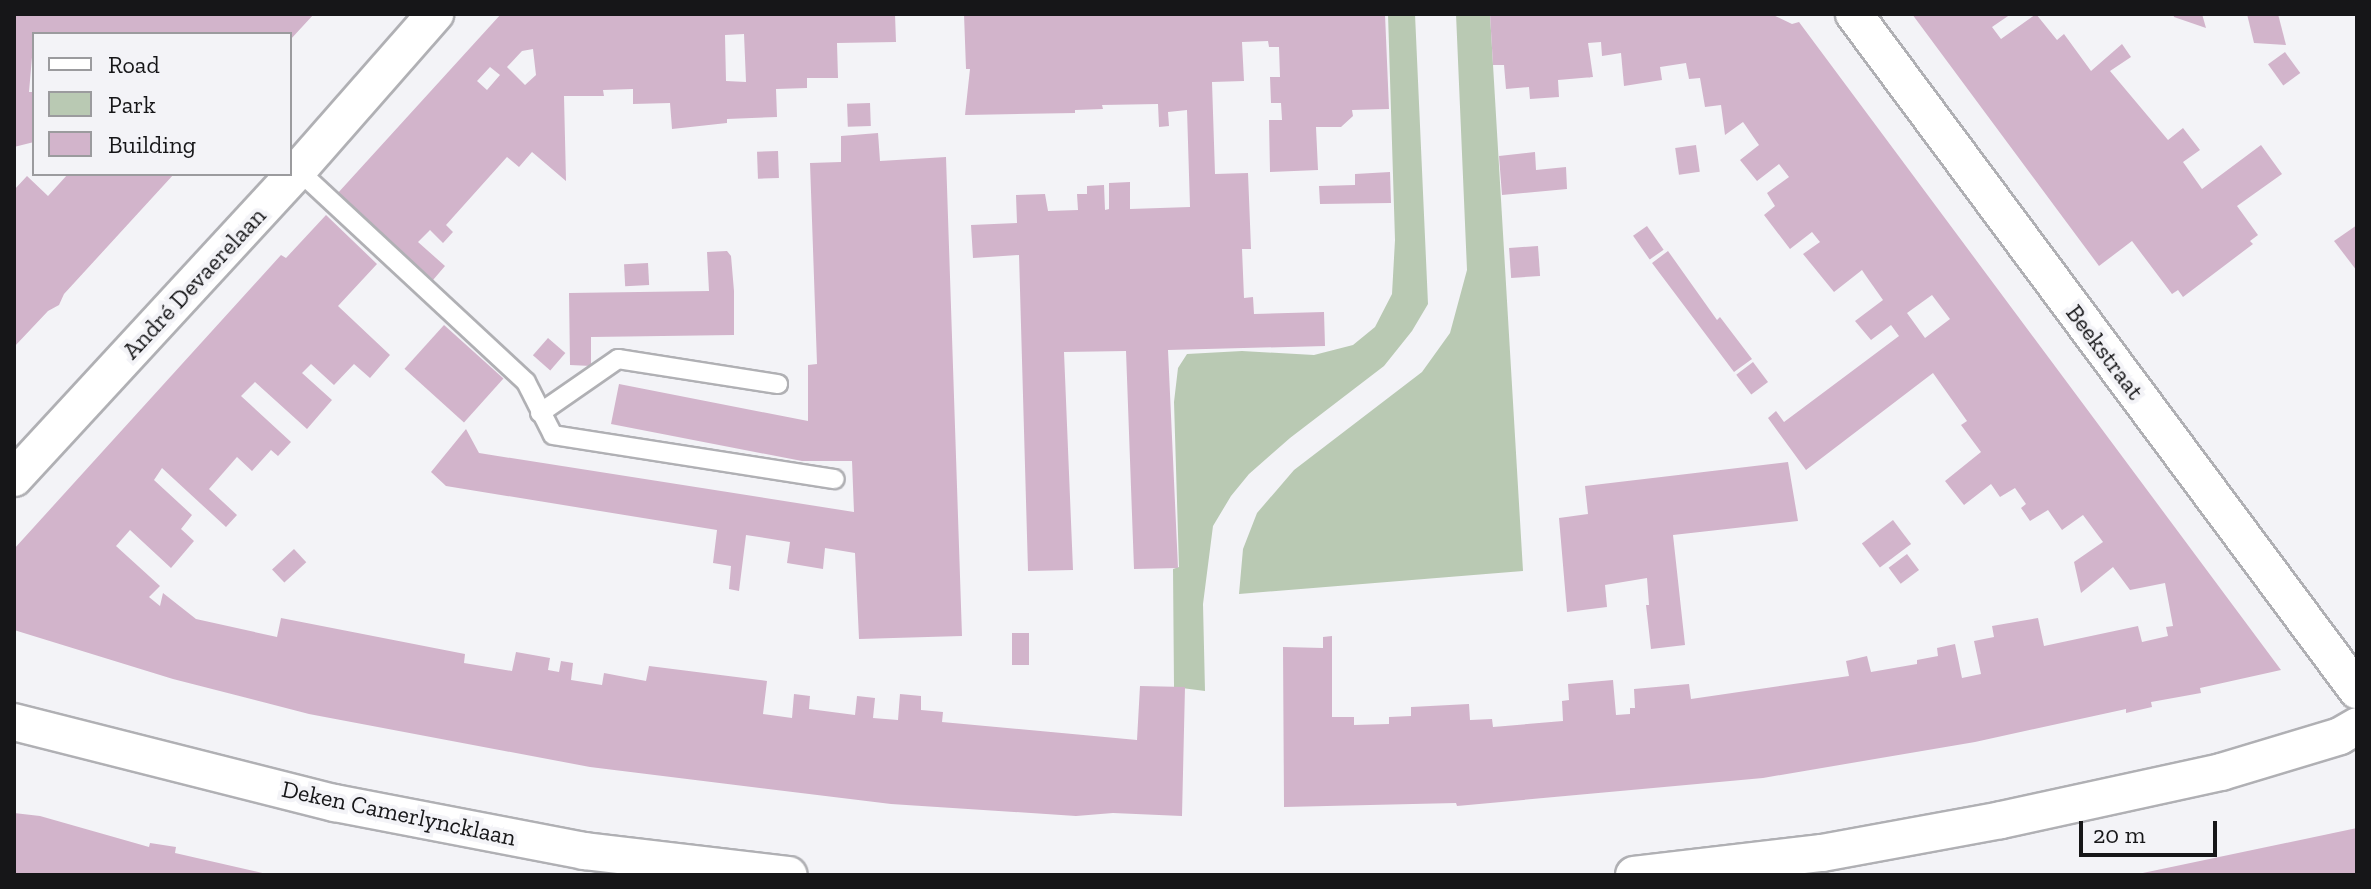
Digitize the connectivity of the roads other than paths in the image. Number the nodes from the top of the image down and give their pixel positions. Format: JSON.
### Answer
{"nodes":[{"id":1,"x":435,"y":14,"type":"edge"},
{"id":2,"x":1854,"y":14,"type":"edge"},
{"id":3,"x":298,"y":170,"type":"junction"},
{"id":4,"x":778,"y":384,"type":"dead end"},
{"id":5,"x":540,"y":413,"type":"junction"},
{"id":6,"x":14,"y":478,"type":"edge"},
{"id":7,"x":835,"y":479,"type":"dead end"},
{"id":8,"x":2357,"y":690,"type":"edge"},
{"id":9,"x":14,"y":722,"type":"edge"},
{"id":10,"x":2357,"y":726,"type":"edge"},
{"id":11,"x":579,"y":863,"type":"edge"},
{"id":12,"x":789,"y":875,"type":"edge"},
{"id":13,"x":1634,"y":875,"type":"edge"}],
"edges":[{"from":1,"to":3,"type":"street","name":"André Devaerelaan"},
{"from":2,"to":8,"type":"street","name":"Beekstraat"},
{"from":3,"to":5,"type":"lane"},
{"from":3,"to":6,"type":"street","name":"André Devaerelaan"},
{"from":4,"to":5,"type":"lane"},
{"from":5,"to":7,"type":"lane"},
{"from":9,"to":11,"type":"street","name":"Deken Camerlyncklaan"},
{"from":10,"to":13,"type":"street"},
{"from":11,"to":12,"type":"street","name":"Deken Camerlyncklaan"}]}
